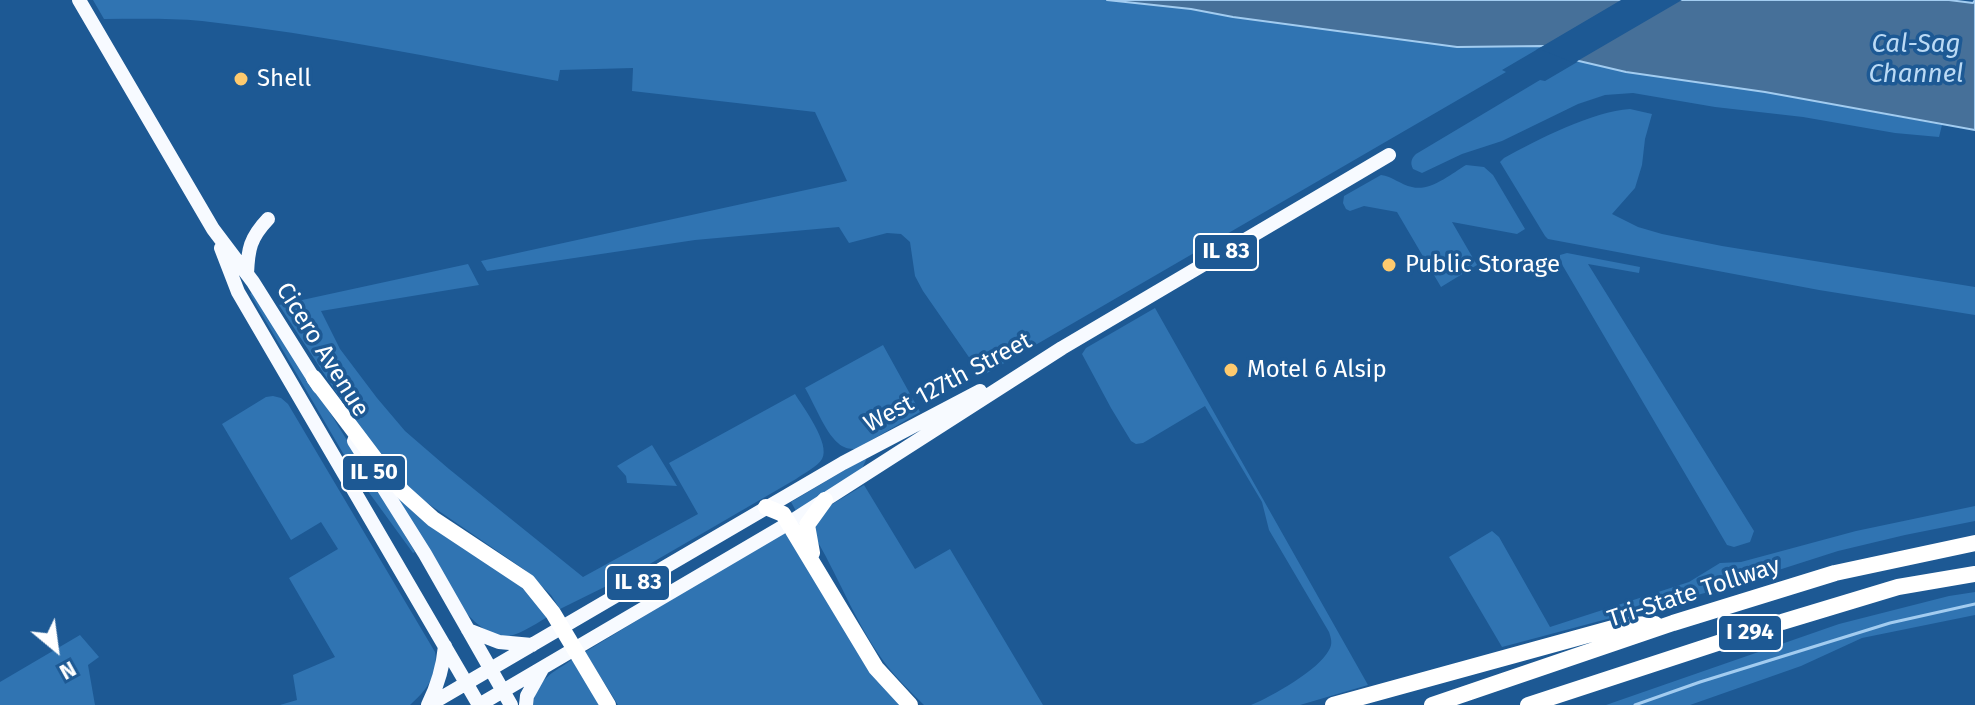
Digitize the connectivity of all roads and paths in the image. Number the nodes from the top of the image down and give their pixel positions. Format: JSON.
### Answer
{"nodes":[{"id":1,"x":79,"y":0,"type":"edge"},
{"id":2,"x":1389,"y":155,"type":"dead end"},
{"id":3,"x":268,"y":219,"type":"dead end"},
{"id":4,"x":213,"y":229,"type":"junction"},
{"id":5,"x":247,"y":274,"type":"junction"},
{"id":6,"x":1062,"y":348,"type":"junction"},
{"id":7,"x":314,"y":378,"type":"junction"},
{"id":8,"x":825,"y":500,"type":"junction"},
{"id":9,"x":766,"y":507,"type":"junction"},
{"id":10,"x":789,"y":523,"type":"junction"},
{"id":11,"x":1975,"y":543,"type":"edge"},
{"id":12,"x":817,"y":569,"type":"junction"},
{"id":13,"x":1975,"y":574,"type":"edge"},
{"id":14,"x":1673,"y":623,"type":"junction"},
{"id":15,"x":468,"y":630,"type":"junction"},
{"id":16,"x":536,"y":643,"type":"junction"},
{"id":17,"x":445,"y":646,"type":"junction"},
{"id":18,"x":1684,"y":654,"type":"junction"},
{"id":19,"x":548,"y":664,"type":"junction"},
{"id":20,"x":491,"y":669,"type":"junction"},
{"id":21,"x":467,"y":683,"type":"junction"},
{"id":22,"x":503,"y":691,"type":"junction"},
{"id":23,"x":429,"y":705,"type":"edge"},
{"id":24,"x":479,"y":705,"type":"edge"},
{"id":25,"x":511,"y":705,"type":"edge"},
{"id":26,"x":526,"y":705,"type":"edge"},
{"id":27,"x":608,"y":705,"type":"edge"},
{"id":28,"x":910,"y":705,"type":"edge"},
{"id":29,"x":1333,"y":705,"type":"edge"},
{"id":30,"x":1432,"y":705,"type":"edge"},
{"id":31,"x":1528,"y":705,"type":"edge"},
{"id":32,"x":1556,"y":705,"type":"edge"}],
"edges":[{"from":1,"to":4,"type":"main road","name":"Cicero Avenue","number":"IL 50"},
{"from":2,"to":6,"type":"main road","number":"IL 83"},
{"from":3,"to":5,"type":"main road"},
{"from":4,"to":5,"type":"main road","name":"Cicero Avenue","number":"IL 50"},
{"from":4,"to":17,"type":"main road","name":"Cicero Avenue","number":"IL 50"},
{"from":5,"to":7,"type":"main road","name":"Cicero Avenue","number":"IL 50"},
{"from":6,"to":8,"type":"main road","name":"West 127th Street","number":"IL 83"},
{"from":6,"to":9,"type":"main road","name":"West 127th Street","number":"IL 83"},
{"from":7,"to":15,"type":"main road","name":"Cicero Avenue","number":"IL 50"},
{"from":7,"to":27,"type":"highway"},
{"from":8,"to":10,"type":"main road","name":"West 127th Street","number":"IL 83"},
{"from":8,"to":12,"type":"highway"},
{"from":9,"to":10,"type":"highway"},
{"from":9,"to":16,"type":"main road","name":"West 127th Street","number":"IL 83"},
{"from":10,"to":12,"type":"highway"},
{"from":10,"to":19,"type":"main road","name":"West 127th Street","number":"IL 83"},
{"from":11,"to":14,"type":"highway","name":"Tri-State Tollway","number":"I 294"},
{"from":12,"to":28,"type":"highway"},
{"from":13,"to":18,"type":"highway","number":"I 294"},
{"from":14,"to":29,"type":"highway"},
{"from":14,"to":30,"type":"highway","name":"Tri-State Tollway","number":"I 294"},
{"from":15,"to":16,"type":"main road"},
{"from":15,"to":20,"type":"main road","name":"Cicero Avenue","number":"IL 50"},
{"from":16,"to":20,"type":"main road","name":"West 127th Street","number":"IL 83"},
{"from":17,"to":21,"type":"main road","name":"Cicero Avenue","number":"IL 50"},
{"from":17,"to":23,"type":"main road"},
{"from":18,"to":31,"type":"highway","number":"I 294"},
{"from":18,"to":32,"type":"highway"},
{"from":19,"to":22,"type":"main road","name":"West 127th Street","number":"IL 83"},
{"from":19,"to":26,"type":"main road"},
{"from":20,"to":21,"type":"main road","name":"West 127th Street","number":"IL 83"},
{"from":20,"to":22,"type":"main road","name":"Cicero Avenue","number":"IL 50"},
{"from":21,"to":23,"type":"main road","name":"West 127th Street"},
{"from":21,"to":24,"type":"main road","name":"Cicero Avenue","number":"IL 50"},
{"from":22,"to":24,"type":"main road","name":"West 127th Street","number":"IL 83"},
{"from":22,"to":25,"type":"main road","name":"Cicero Avenue","number":"IL 50"}]}
